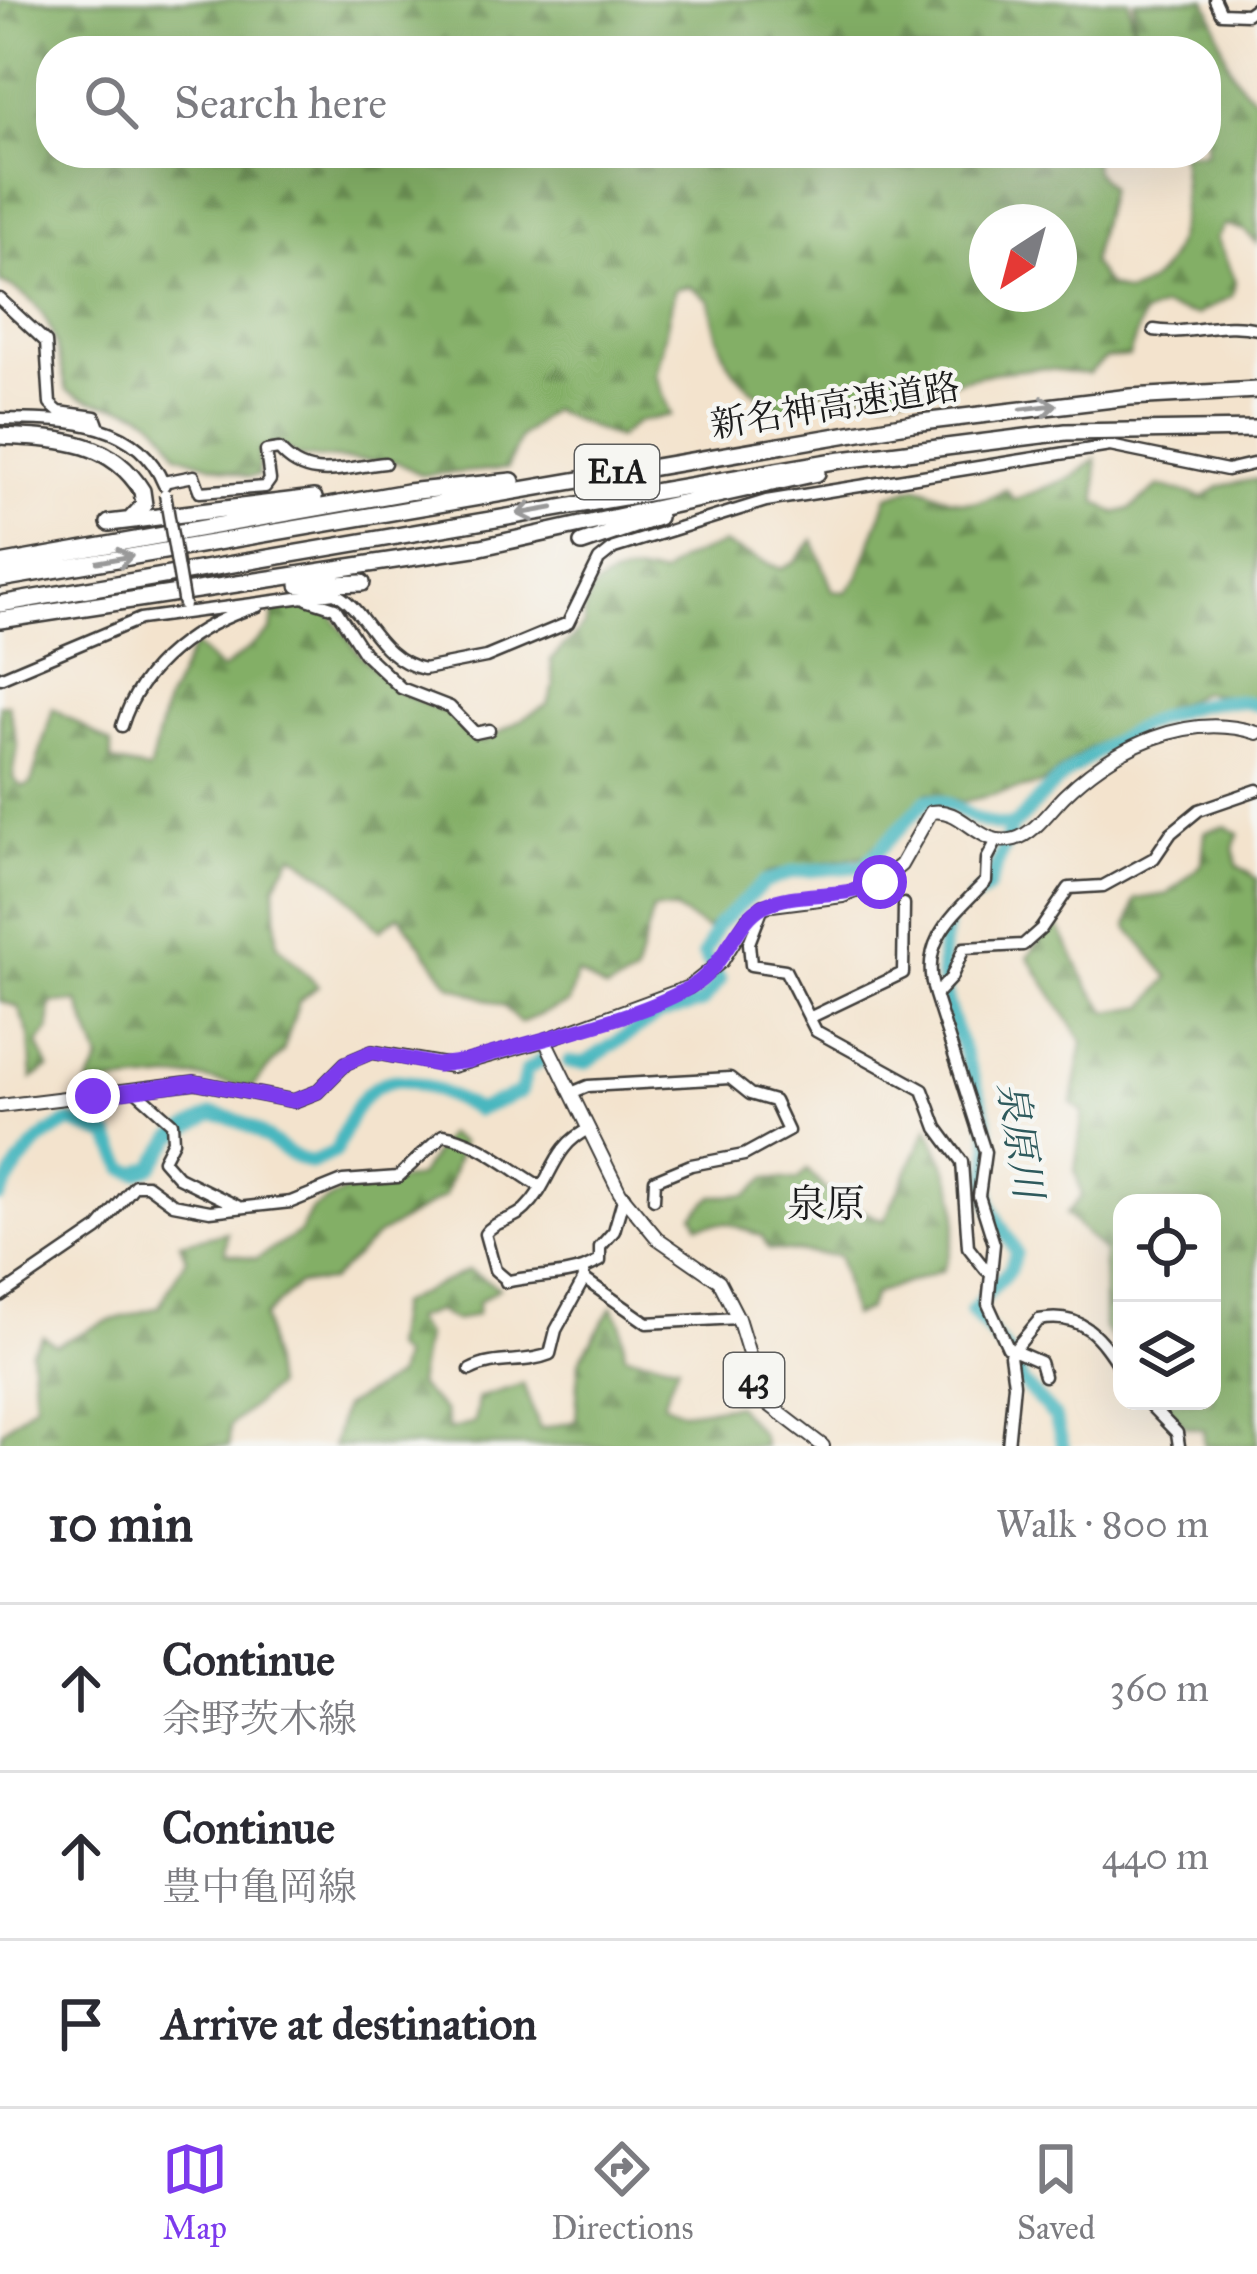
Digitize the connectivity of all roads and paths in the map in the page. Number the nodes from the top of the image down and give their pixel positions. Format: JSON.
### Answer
{"nodes":[{"id":1,"x":1215,"y":0,"type":"edge"},
{"id":2,"x":1254,"y":15,"type":"edge"},
{"id":3,"x":0,"y":299,"type":"edge"},
{"id":4,"x":1257,"y":329,"type":"edge"},
{"id":5,"x":1154,"y":330,"type":"dead end"},
{"id":6,"x":1257,"y":390,"type":"edge"},
{"id":7,"x":0,"y":419,"type":"edge"},
{"id":8,"x":98,"y":426,"type":"junction"},
{"id":9,"x":1257,"y":429,"type":"edge"},
{"id":10,"x":1066,"y":432,"type":"junction"},
{"id":11,"x":0,"y":436,"type":"edge"},
{"id":12,"x":385,"y":463,"type":"dead end"},
{"id":13,"x":1257,"y":463,"type":"edge"},
{"id":14,"x":594,"y":476,"type":"junction"},
{"id":15,"x":164,"y":488,"type":"junction"},
{"id":16,"x":407,"y":492,"type":"junction"},
{"id":17,"x":729,"y":492,"type":"junction"},
{"id":18,"x":130,"y":520,"type":"junction"},
{"id":19,"x":109,"y":523,"type":"dead end"},
{"id":20,"x":582,"y":543,"type":"dead end"},
{"id":21,"x":0,"y":564,"type":"edge"},
{"id":22,"x":0,"y":579,"type":"edge"},
{"id":23,"x":362,"y":584,"type":"dead end"},
{"id":24,"x":212,"y":588,"type":"junction"},
{"id":25,"x":304,"y":597,"type":"junction"},
{"id":26,"x":263,"y":599,"type":"junction"},
{"id":27,"x":0,"y":604,"type":"edge"},
{"id":28,"x":185,"y":608,"type":"junction"},
{"id":29,"x":0,"y":623,"type":"edge"},
{"id":30,"x":0,"y":678,"type":"edge"},
{"id":31,"x":122,"y":726,"type":"dead end"},
{"id":32,"x":489,"y":730,"type":"dead end"},
{"id":33,"x":1257,"y":733,"type":"edge"},
{"id":34,"x":1257,"y":790,"type":"edge"},
{"id":35,"x":1003,"y":840,"type":"junction"},
{"id":36,"x":904,"y":904,"type":"dead end"},
{"id":37,"x":764,"y":906,"type":"junction"},
{"id":38,"x":935,"y":995,"type":"junction"},
{"id":39,"x":809,"y":1018,"type":"junction"},
{"id":40,"x":545,"y":1040,"type":"junction"},
{"id":41,"x":135,"y":1090,"type":"junction"},
{"id":42,"x":571,"y":1093,"type":"junction"},
{"id":43,"x":0,"y":1106,"type":"edge"},
{"id":44,"x":589,"y":1129,"type":"junction"},
{"id":45,"x":541,"y":1187,"type":"junction"},
{"id":46,"x":624,"y":1196,"type":"junction"},
{"id":47,"x":654,"y":1199,"type":"dead end"},
{"id":48,"x":238,"y":1207,"type":"junction"},
{"id":49,"x":988,"y":1273,"type":"junction"},
{"id":50,"x":584,"y":1274,"type":"junction"},
{"id":51,"x":0,"y":1296,"type":"edge"},
{"id":52,"x":738,"y":1318,"type":"junction"},
{"id":53,"x":1013,"y":1351,"type":"junction"},
{"id":54,"x":1113,"y":1357,"type":"edge"},
{"id":55,"x":470,"y":1370,"type":"dead end"},
{"id":56,"x":1044,"y":1376,"type":"dead end"},
{"id":57,"x":1155,"y":1410,"type":"edge"},
{"id":58,"x":824,"y":1446,"type":"edge"},
{"id":59,"x":1007,"y":1446,"type":"edge"},
{"id":60,"x":1179,"y":1446,"type":"edge"}],
"edges":[{"from":1,"to":2,"type":"street"},
{"from":3,"to":8,"type":"street"},
{"from":4,"to":5,"type":"street"},
{"from":14,"to":6,"type":"highway","name":"新名神高速道路","number":"E1A","one_way":true},
{"from":7,"to":8,"type":"street"},
{"from":8,"to":15,"type":"street"},
{"from":9,"to":10,"type":"highway","name":"新名神高速道路","number":"E1A"},
{"from":10,"to":17,"type":"highway"},
{"from":10,"to":27,"type":"highway","name":"新名神高速道路","number":"E1A","one_way":true},
{"from":11,"to":18,"type":"highway"},
{"from":12,"to":15,"type":"street"},
{"from":13,"to":25,"type":"street"},
{"from":14,"to":16,"type":"highway"},
{"from":22,"to":14,"type":"highway","name":"新名神高速道路","number":"E1A","one_way":true},
{"from":15,"to":28,"type":"street","bridge":true},
{"from":16,"to":18,"type":"highway"},
{"from":16,"to":21,"type":"highway"},
{"from":17,"to":20,"type":"highway"},
{"from":17,"to":24,"type":"highway"},
{"from":18,"to":19,"type":"highway"},
{"from":23,"to":24,"type":"highway"},
{"from":24,"to":29,"type":"highway"},
{"from":25,"to":26,"type":"street"},
{"from":25,"to":32,"type":"street"},
{"from":26,"to":28,"type":"street"},
{"from":26,"to":31,"type":"street"},
{"from":28,"to":30,"type":"street"},
{"from":33,"to":35,"type":"main road"},
{"from":34,"to":38,"type":"street"},
{"from":35,"to":37,"type":"main road"},
{"from":35,"to":38,"type":"street"},
{"from":36,"to":39,"type":"street"},
{"from":37,"to":39,"type":"street"},
{"from":37,"to":40,"type":"main road"},
{"from":38,"to":49,"type":"street"},
{"from":39,"to":49,"type":"street"},
{"from":40,"to":41,"type":"main road"},
{"from":40,"to":42,"type":"main road","number":"43"},
{"from":41,"to":43,"type":"main road"},
{"from":41,"to":48,"type":"street"},
{"from":42,"to":44,"type":"main road","number":"43"},
{"from":42,"to":47,"type":"street"},
{"from":44,"to":45,"type":"street"},
{"from":44,"to":46,"type":"main road","number":"43"},
{"from":45,"to":48,"type":"street"},
{"from":45,"to":50,"type":"street"},
{"from":46,"to":50,"type":"street"},
{"from":46,"to":52,"type":"main road","number":"43"},
{"from":48,"to":51,"type":"street"},
{"from":49,"to":53,"type":"street"},
{"from":50,"to":52,"type":"street"},
{"from":50,"to":55,"type":"street"},
{"from":52,"to":58,"type":"main road","number":"43"},
{"from":53,"to":54,"type":"street"},
{"from":53,"to":56,"type":"street"},
{"from":53,"to":59,"type":"street"},
{"from":57,"to":60,"type":"street"}]}
